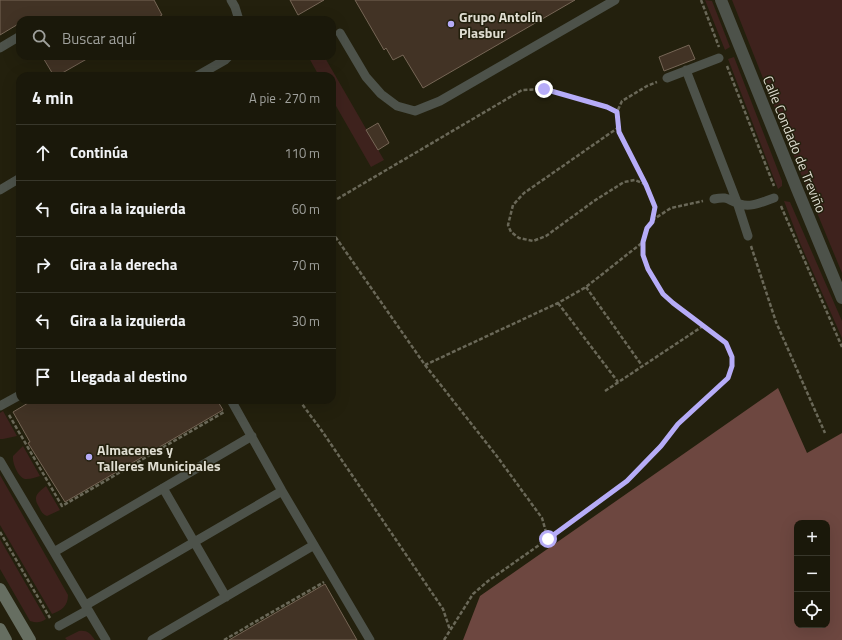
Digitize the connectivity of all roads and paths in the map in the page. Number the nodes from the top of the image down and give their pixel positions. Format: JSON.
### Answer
{"nodes":[{"id":1,"x":231,"y":0,"type":"edge"},
{"id":2,"x":615,"y":0,"type":"edge"},
{"id":3,"x":701,"y":0,"type":"edge"},
{"id":4,"x":721,"y":0,"type":"edge"},
{"id":5,"x":238,"y":16,"type":"edge"},
{"id":6,"x":340,"y":33,"type":"dead end"},
{"id":7,"x":16,"y":38,"type":"edge"},
{"id":8,"x":0,"y":48,"type":"edge"},
{"id":9,"x":722,"y":57,"type":"junction"},
{"id":10,"x":225,"y":60,"type":"edge"},
{"id":11,"x":686,"y":70,"type":"junction"},
{"id":12,"x":204,"y":72,"type":"edge"},
{"id":13,"x":667,"y":78,"type":"joint"},
{"id":14,"x":617,"y":112,"type":"junction"},
{"id":15,"x":619,"y":127,"type":"junction"},
{"id":16,"x":16,"y":180,"type":"edge"},
{"id":17,"x":646,"y":185,"type":"junction"},
{"id":18,"x":0,"y":190,"type":"edge"},
{"id":19,"x":776,"y":197,"type":"junction"},
{"id":20,"x":714,"y":199,"type":"joint"},
{"id":21,"x":336,"y":200,"type":"edge"},
{"id":22,"x":736,"y":202,"type":"junction"},
{"id":23,"x":652,"y":222,"type":"junction"},
{"id":24,"x":748,"y":236,"type":"joint"},
{"id":25,"x":336,"y":238,"type":"edge"},
{"id":26,"x":643,"y":242,"type":"junction"},
{"id":27,"x":586,"y":287,"type":"junction"},
{"id":28,"x":842,"y":298,"type":"edge"},
{"id":29,"x":558,"y":303,"type":"junction"},
{"id":30,"x":703,"y":326,"type":"junction"},
{"id":31,"x":842,"y":347,"type":"edge"},
{"id":32,"x":425,"y":365,"type":"junction"},
{"id":33,"x":643,"y":367,"type":"junction"},
{"id":34,"x":618,"y":382,"type":"junction"},
{"id":35,"x":605,"y":391,"type":"dead end"},
{"id":36,"x":16,"y":398,"type":"edge"},
{"id":37,"x":233,"y":404,"type":"edge"},
{"id":38,"x":302,"y":404,"type":"edge"},
{"id":39,"x":223,"y":406,"type":"dead end"},
{"id":40,"x":4,"y":409,"type":"edge"},
{"id":41,"x":826,"y":432,"type":"dead end"},
{"id":42,"x":252,"y":436,"type":"junction"},
{"id":43,"x":0,"y":461,"type":"edge"},
{"id":44,"x":163,"y":488,"type":"junction"},
{"id":45,"x":282,"y":491,"type":"junction"},
{"id":46,"x":0,"y":532,"type":"edge"},
{"id":47,"x":548,"y":539,"type":"junction"},
{"id":48,"x":195,"y":542,"type":"junction"},
{"id":49,"x":314,"y":545,"type":"junction"},
{"id":50,"x":54,"y":552,"type":"junction"},
{"id":51,"x":329,"y":588,"type":"dead end"},
{"id":52,"x":0,"y":589,"type":"edge"},
{"id":53,"x":226,"y":597,"type":"junction"},
{"id":54,"x":87,"y":607,"type":"junction"},
{"id":55,"x":55,"y":624,"type":"joint"},
{"id":56,"x":0,"y":630,"type":"edge"},
{"id":57,"x":450,"y":630,"type":"junction"},
{"id":58,"x":6,"y":640,"type":"edge"},
{"id":59,"x":30,"y":640,"type":"edge"},
{"id":60,"x":106,"y":640,"type":"edge"},
{"id":61,"x":152,"y":640,"type":"edge"},
{"id":62,"x":224,"y":640,"type":"edge"},
{"id":63,"x":370,"y":640,"type":"edge"},
{"id":64,"x":444,"y":640,"type":"edge"}],
"edges":[{"from":1,"to":5,"type":"lane"},
{"from":2,"to":6,"type":"lane"},
{"from":3,"to":9,"type":"path"},
{"from":4,"to":28,"type":"street","name":"Calle Condado de Treviño"},
{"from":7,"to":8,"type":"lane"},
{"from":9,"to":11,"type":"lane"},
{"from":9,"to":19,"type":"path"},
{"from":10,"to":12,"type":"lane"},
{"from":11,"to":13,"type":"lane"},
{"from":11,"to":22,"type":"lane"},
{"from":13,"to":14,"type":"path"},
{"from":14,"to":15,"type":"path"},
{"from":14,"to":21,"type":"path"},
{"from":15,"to":17,"type":"path"},
{"from":15,"to":17,"type":"path"},
{"from":16,"to":18,"type":"lane"},
{"from":17,"to":23,"type":"path"},
{"from":19,"to":22,"type":"lane"},
{"from":19,"to":31,"type":"path"},
{"from":20,"to":22,"type":"lane"},
{"from":20,"to":23,"type":"path"},
{"from":22,"to":24,"type":"lane"},
{"from":23,"to":26,"type":"path"},
{"from":24,"to":41,"type":"path"},
{"from":25,"to":32,"type":"path"},
{"from":26,"to":27,"type":"path"},
{"from":26,"to":30,"type":"path"},
{"from":27,"to":29,"type":"path"},
{"from":27,"to":33,"type":"path"},
{"from":29,"to":32,"type":"path"},
{"from":29,"to":34,"type":"path"},
{"from":30,"to":33,"type":"path"},
{"from":30,"to":47,"type":"path"},
{"from":32,"to":47,"type":"path"},
{"from":33,"to":34,"type":"path"},
{"from":34,"to":35,"type":"path"},
{"from":36,"to":40,"type":"lane"},
{"from":37,"to":42,"type":"lane"},
{"from":38,"to":57,"type":"path"},
{"from":39,"to":40,"type":"path"},
{"from":42,"to":44,"type":"lane"},
{"from":42,"to":45,"type":"lane"},
{"from":43,"to":50,"type":"lane"},
{"from":44,"to":48,"type":"lane"},
{"from":44,"to":50,"type":"lane"},
{"from":45,"to":48,"type":"lane"},
{"from":45,"to":49,"type":"lane"},
{"from":46,"to":55,"type":"path"},
{"from":47,"to":57,"type":"path"},
{"from":48,"to":53,"type":"lane"},
{"from":48,"to":54,"type":"lane"},
{"from":49,"to":53,"type":"lane"},
{"from":49,"to":63,"type":"lane"},
{"from":50,"to":54,"type":"lane"},
{"from":51,"to":62,"type":"path"},
{"from":52,"to":59,"type":"main road"},
{"from":53,"to":61,"type":"lane"},
{"from":54,"to":55,"type":"lane"},
{"from":54,"to":60,"type":"lane"},
{"from":56,"to":58,"type":"main road"},
{"from":57,"to":64,"type":"path"}]}
